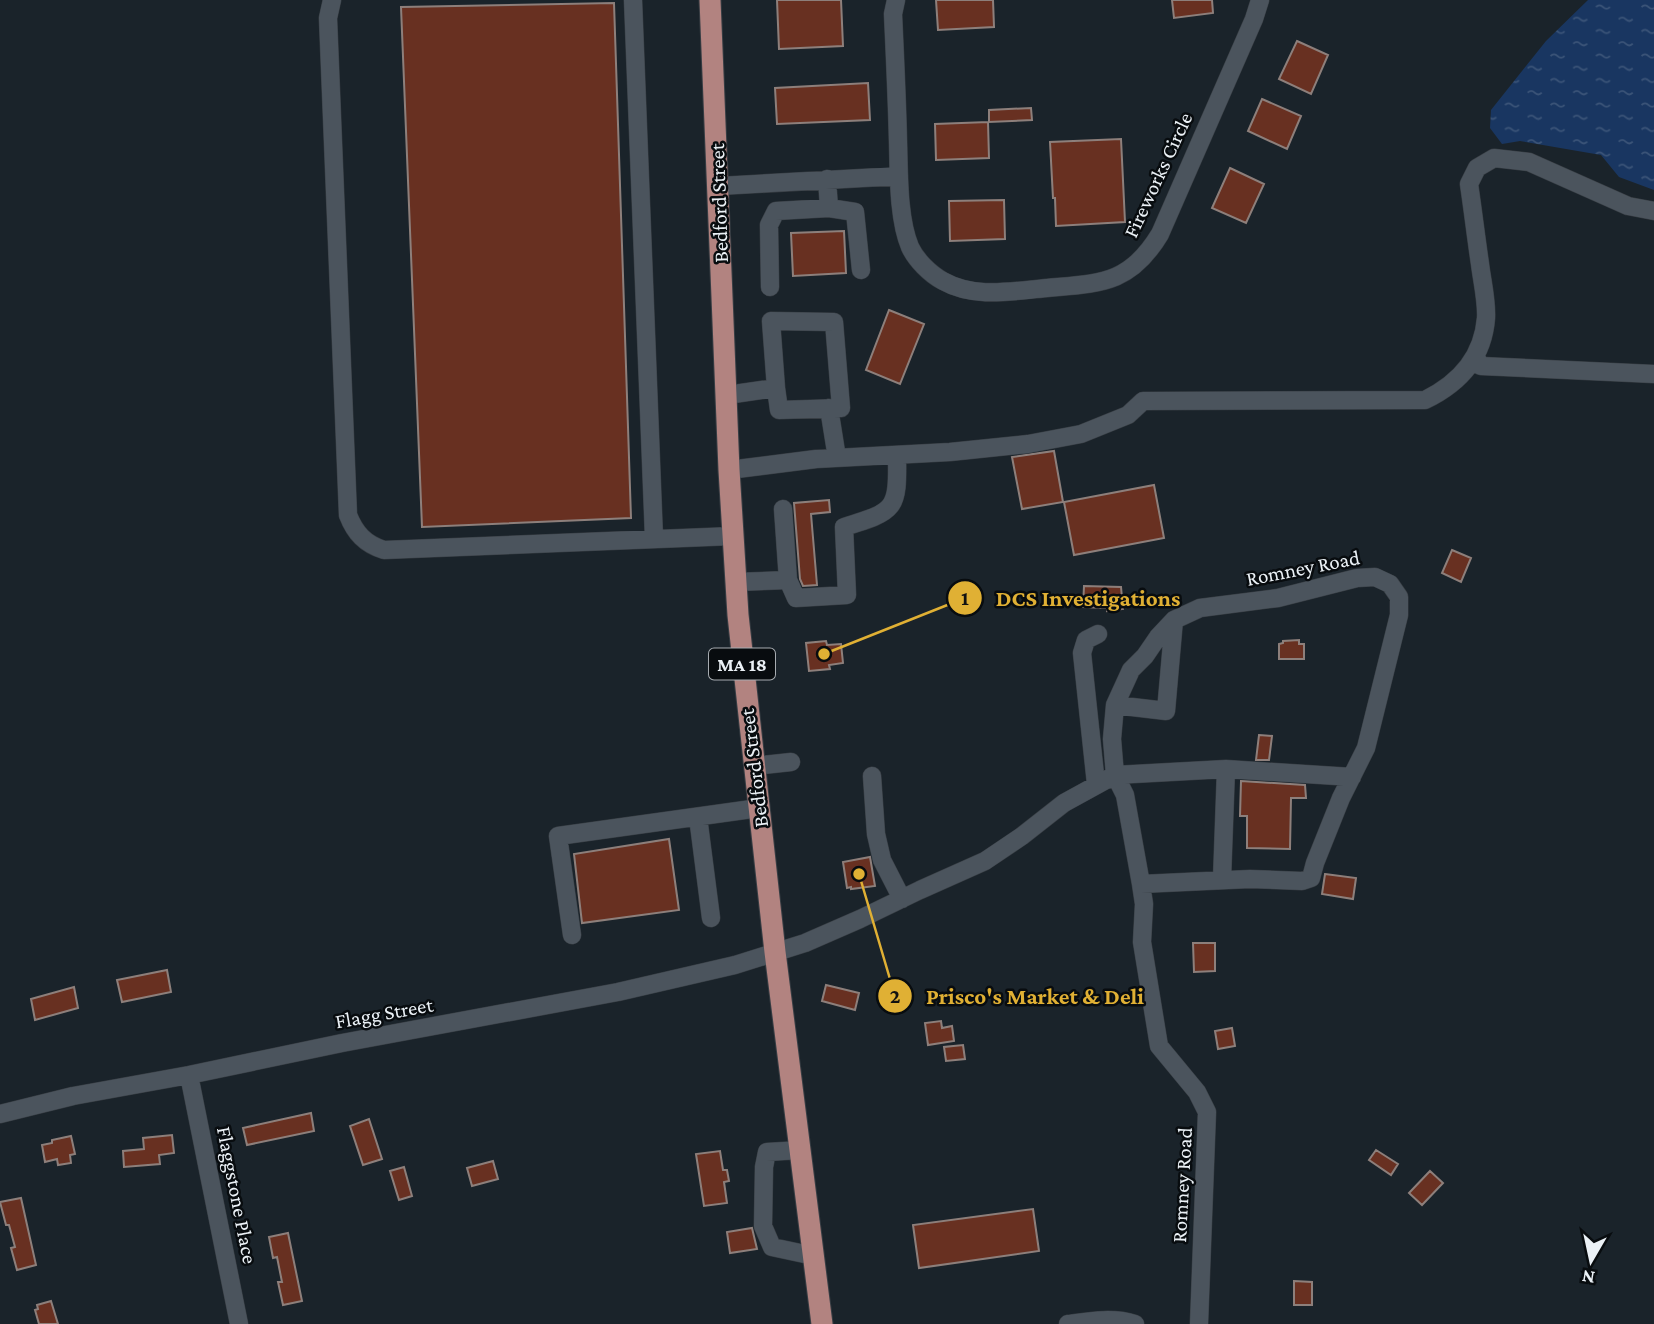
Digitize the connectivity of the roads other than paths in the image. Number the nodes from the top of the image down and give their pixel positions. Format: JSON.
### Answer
{"nodes":[{"id":1,"x":332,"y":0,"type":"edge"},
{"id":2,"x":633,"y":0,"type":"edge"},
{"id":3,"x":710,"y":0,"type":"edge"},
{"id":4,"x":896,"y":0,"type":"edge"},
{"id":5,"x":1260,"y":0,"type":"edge"},
{"id":6,"x":899,"y":176,"type":"junction"},
{"id":7,"x":827,"y":179,"type":"junction"},
{"id":8,"x":719,"y":186,"type":"junction"},
{"id":9,"x":829,"y":208,"type":"junction"},
{"id":10,"x":1654,"y":211,"type":"edge"},
{"id":11,"x":861,"y":270,"type":"dead end"},
{"id":12,"x":770,"y":287,"type":"dead end"},
{"id":13,"x":1476,"y":358,"type":"junction"},
{"id":14,"x":1654,"y":374,"type":"edge"},
{"id":15,"x":776,"y":388,"type":"junction"},
{"id":16,"x":727,"y":395,"type":"junction"},
{"id":17,"x":829,"y":408,"type":"junction"},
{"id":18,"x":897,"y":455,"type":"junction"},
{"id":19,"x":837,"y":458,"type":"junction"},
{"id":20,"x":729,"y":470,"type":"junction"},
{"id":21,"x":783,"y":509,"type":"dead end"},
{"id":22,"x":733,"y":536,"type":"junction"},
{"id":23,"x":654,"y":538,"type":"junction"},
{"id":24,"x":788,"y":580,"type":"junction"},
{"id":25,"x":735,"y":582,"type":"junction"},
{"id":26,"x":1174,"y":620,"type":"junction"},
{"id":27,"x":1098,"y":634,"type":"dead end"},
{"id":28,"x":1115,"y":705,"type":"junction"},
{"id":29,"x":791,"y":762,"type":"dead end"},
{"id":30,"x":754,"y":766,"type":"junction"},
{"id":31,"x":1226,"y":769,"type":"junction"},
{"id":32,"x":1115,"y":775,"type":"junction"},
{"id":33,"x":872,"y":776,"type":"dead end"},
{"id":34,"x":1352,"y":777,"type":"junction"},
{"id":35,"x":1096,"y":784,"type":"junction"},
{"id":36,"x":758,"y":808,"type":"junction"},
{"id":37,"x":698,"y":817,"type":"junction"},
{"id":38,"x":1222,"y":879,"type":"junction"},
{"id":39,"x":1141,"y":884,"type":"junction"},
{"id":40,"x":902,"y":899,"type":"junction"},
{"id":41,"x":711,"y":918,"type":"dead end"},
{"id":42,"x":572,"y":935,"type":"dead end"},
{"id":43,"x":775,"y":952,"type":"junction"},
{"id":44,"x":189,"y":1076,"type":"junction"},
{"id":45,"x":0,"y":1114,"type":"edge"},
{"id":46,"x":800,"y":1150,"type":"junction"},
{"id":47,"x":814,"y":1256,"type":"junction"},
{"id":48,"x":239,"y":1324,"type":"edge"},
{"id":49,"x":822,"y":1324,"type":"edge"},
{"id":50,"x":1068,"y":1324,"type":"edge"},
{"id":51,"x":1135,"y":1324,"type":"edge"},
{"id":52,"x":1199,"y":1324,"type":"edge"}],
"edges":[{"from":1,"to":23,"type":"street"},
{"from":2,"to":23,"type":"street"},
{"from":3,"to":8,"type":"main road","name":"Bedford Street","number":"MA 18"},
{"from":4,"to":6,"type":"street","name":"Fireworks Circle"},
{"from":5,"to":6,"type":"street","name":"Fireworks Circle"},
{"from":6,"to":7,"type":"street"},
{"from":7,"to":8,"type":"street"},
{"from":7,"to":9,"type":"street"},
{"from":8,"to":16,"type":"main road","name":"Bedford Street","number":"MA 18"},
{"from":9,"to":11,"type":"street"},
{"from":9,"to":12,"type":"street"},
{"from":10,"to":13,"type":"street"},
{"from":13,"to":14,"type":"street"},
{"from":13,"to":18,"type":"street"},
{"from":15,"to":16,"type":"street"},
{"from":15,"to":17,"type":"street"},
{"from":15,"to":17,"type":"street"},
{"from":16,"to":20,"type":"main road","name":"Bedford Street","number":"MA 18"},
{"from":17,"to":19,"type":"street"},
{"from":18,"to":19,"type":"street"},
{"from":18,"to":24,"type":"street"},
{"from":19,"to":20,"type":"street"},
{"from":20,"to":22,"type":"main road","name":"Bedford Street","number":"MA 18"},
{"from":21,"to":24,"type":"street"},
{"from":22,"to":23,"type":"street"},
{"from":22,"to":25,"type":"main road","name":"Bedford Street","number":"MA 18"},
{"from":24,"to":25,"type":"street"},
{"from":25,"to":30,"type":"main road","name":"Bedford Street","number":"MA 18"},
{"from":26,"to":28,"type":"street","name":"Romney Road"},
{"from":26,"to":28,"type":"street"},
{"from":26,"to":34,"type":"street","name":"Romney Road"},
{"from":27,"to":35,"type":"street"},
{"from":28,"to":32,"type":"street","name":"Romney Road"},
{"from":29,"to":30,"type":"street"},
{"from":30,"to":36,"type":"main road","name":"Bedford Street","number":"MA 18"},
{"from":31,"to":32,"type":"street"},
{"from":31,"to":34,"type":"street"},
{"from":31,"to":38,"type":"street"},
{"from":32,"to":35,"type":"street"},
{"from":32,"to":39,"type":"street","name":"Romney Road"},
{"from":33,"to":40,"type":"street"},
{"from":34,"to":38,"type":"street","name":"Romney Road"},
{"from":35,"to":40,"type":"street"},
{"from":36,"to":37,"type":"street"},
{"from":36,"to":43,"type":"main road","name":"Bedford Street","number":"MA 18"},
{"from":37,"to":41,"type":"street"},
{"from":37,"to":42,"type":"street"},
{"from":38,"to":39,"type":"street"},
{"from":39,"to":52,"type":"street","name":"Romney Road"},
{"from":40,"to":43,"type":"street"},
{"from":43,"to":44,"type":"street","name":"Flagg Street"},
{"from":43,"to":46,"type":"main road","name":"Bedford Street","number":"MA 18"},
{"from":44,"to":45,"type":"street","name":"Flagg Street"},
{"from":44,"to":48,"type":"street","name":"Flaggstone Place"},
{"from":46,"to":47,"type":"main road","name":"Bedford Street","number":"MA 18"},
{"from":46,"to":47,"type":"street"},
{"from":47,"to":49,"type":"main road","name":"Bedford Street","number":"MA 18"},
{"from":50,"to":51,"type":"street"}]}
